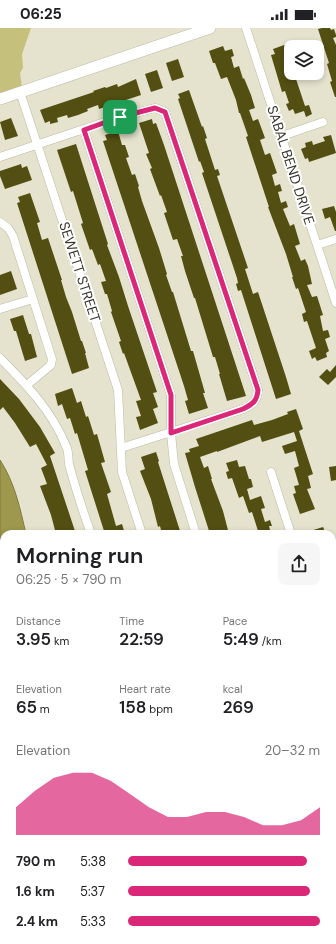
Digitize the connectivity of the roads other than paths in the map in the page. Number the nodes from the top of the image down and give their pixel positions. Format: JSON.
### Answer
{"nodes":[{"id":1,"x":210,"y":28,"type":"edge"},
{"id":2,"x":246,"y":28,"type":"edge"},
{"id":3,"x":20,"y":92,"type":"junction"},
{"id":4,"x":0,"y":99,"type":"edge"},
{"id":5,"x":323,"y":122,"type":"dead end"},
{"id":6,"x":84,"y":130,"type":"junction"},
{"id":7,"x":282,"y":136,"type":"junction"},
{"id":8,"x":37,"y":145,"type":"junction"},
{"id":9,"x":0,"y":157,"type":"edge"},
{"id":10,"x":0,"y":222,"type":"edge"},
{"id":11,"x":336,"y":238,"type":"edge"},
{"id":12,"x":318,"y":245,"type":"junction"},
{"id":13,"x":33,"y":299,"type":"junction"},
{"id":14,"x":336,"y":303,"type":"edge"},
{"id":15,"x":0,"y":309,"type":"edge"},
{"id":16,"x":0,"y":358,"type":"edge"},
{"id":17,"x":27,"y":385,"type":"junction"},
{"id":18,"x":171,"y":433,"type":"junction"},
{"id":19,"x":121,"y":452,"type":"junction"},
{"id":20,"x":271,"y":472,"type":"dead end"},
{"id":21,"x":90,"y":530,"type":"edge"},
{"id":22,"x":141,"y":530,"type":"edge"},
{"id":23,"x":195,"y":530,"type":"edge"},
{"id":24,"x":290,"y":530,"type":"edge"}],
"edges":[{"from":1,"to":3,"type":"street"},
{"from":2,"to":7,"type":"street","name":"SABAL BEND DRIVE"},
{"from":3,"to":4,"type":"street"},
{"from":3,"to":8,"type":"street","name":"SEWETT STREET"},
{"from":5,"to":7,"type":"street"},
{"from":6,"to":8,"type":"street"},
{"from":6,"to":18,"type":"street"},
{"from":6,"to":18,"type":"street"},
{"from":7,"to":12,"type":"street","name":"SABAL BEND DRIVE"},
{"from":8,"to":9,"type":"street"},
{"from":8,"to":19,"type":"street","name":"SEWETT STREET"},
{"from":10,"to":13,"type":"street"},
{"from":11,"to":12,"type":"street"},
{"from":12,"to":14,"type":"street","name":"SABAL BEND DRIVE"},
{"from":13,"to":15,"type":"street"},
{"from":13,"to":17,"type":"street"},
{"from":16,"to":17,"type":"street"},
{"from":17,"to":21,"type":"street"},
{"from":18,"to":19,"type":"street"},
{"from":18,"to":23,"type":"street"},
{"from":19,"to":22,"type":"street","name":"SEWETT STREET"},
{"from":20,"to":24,"type":"street"}]}
